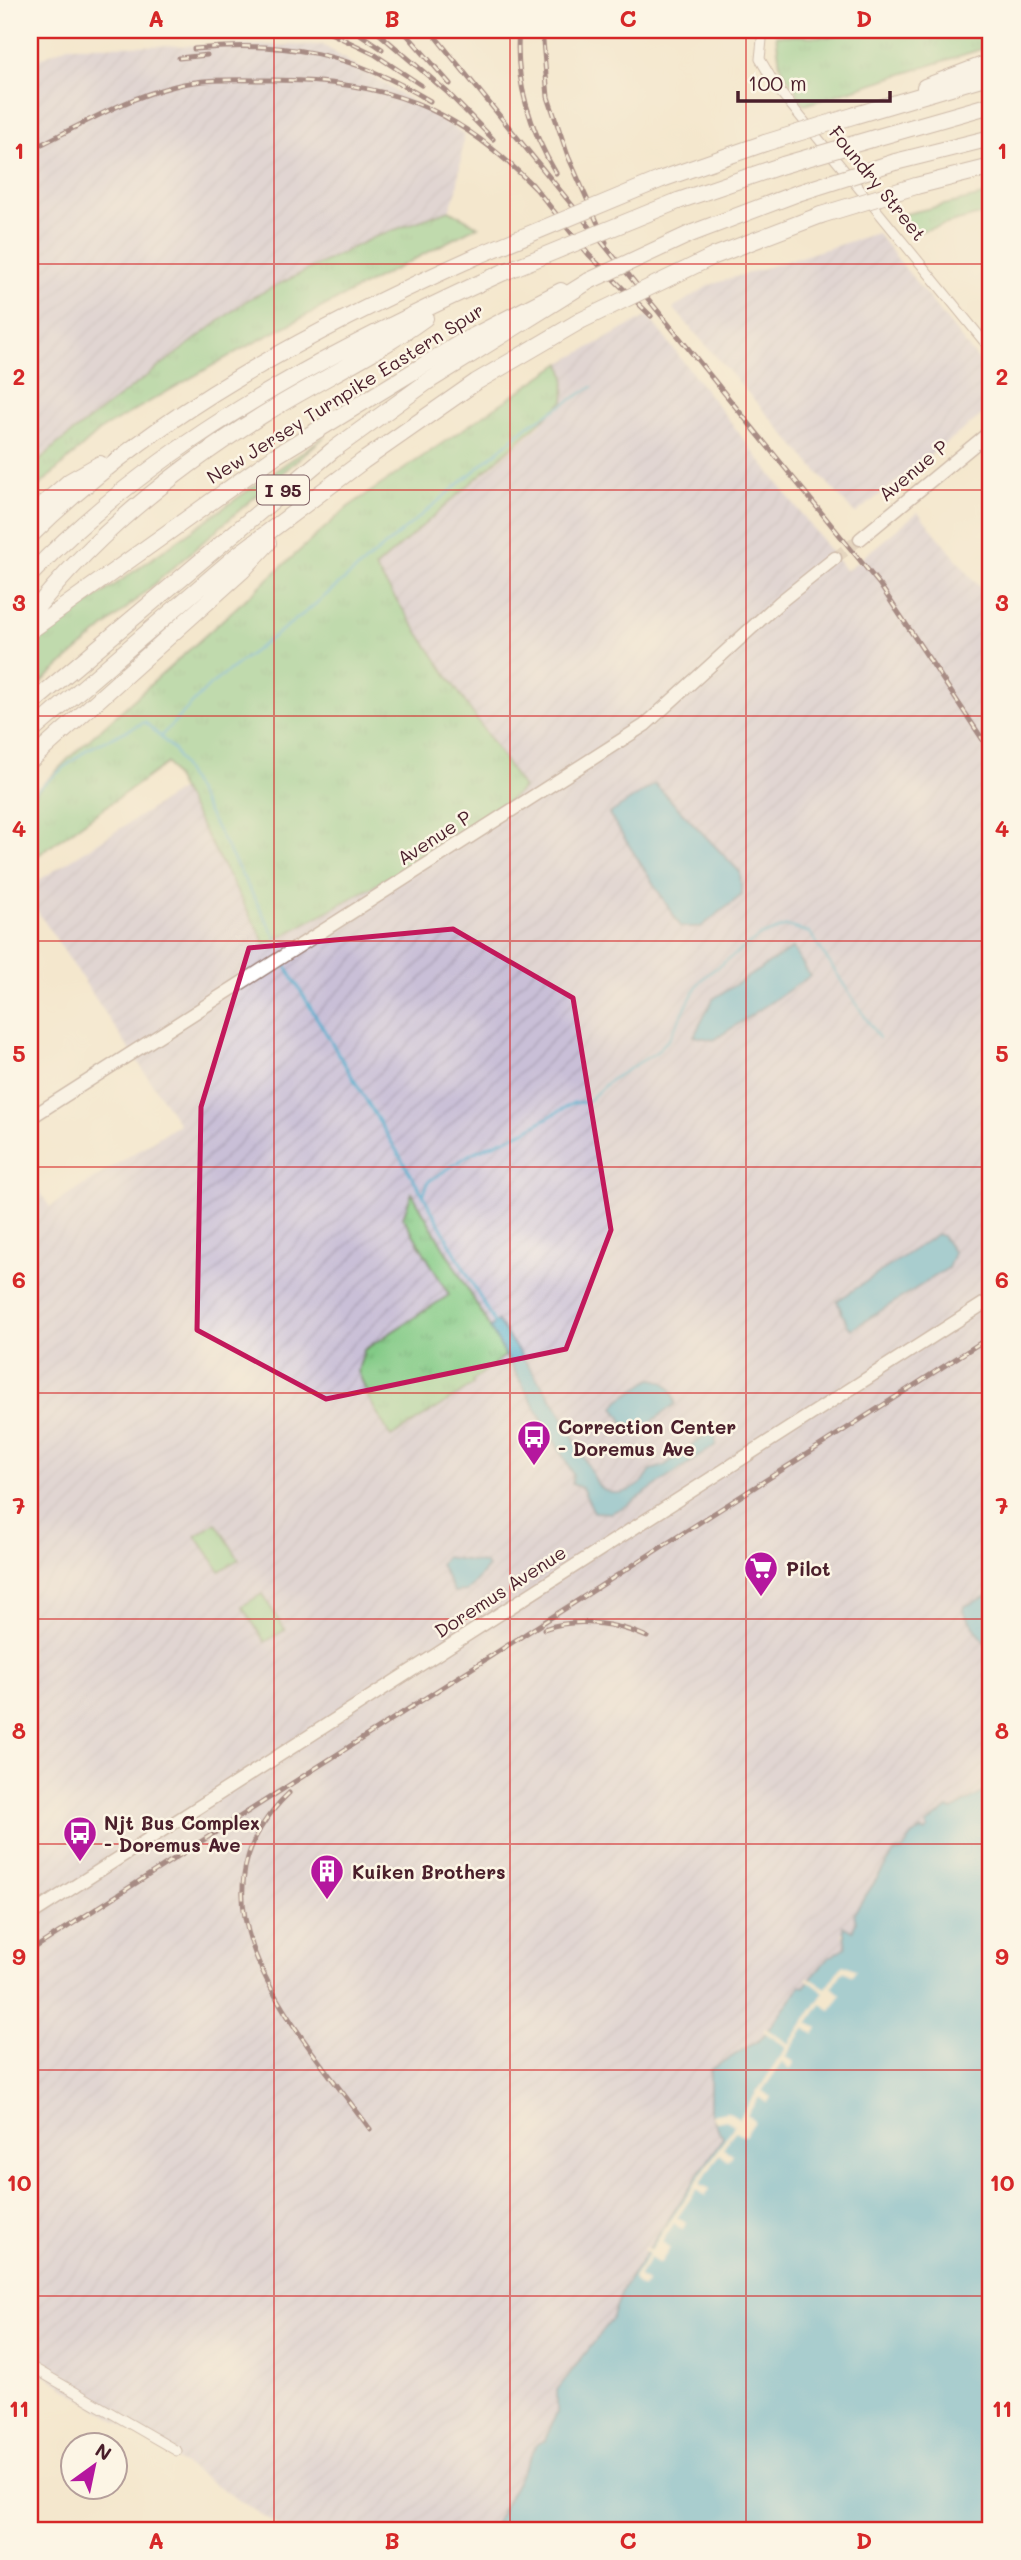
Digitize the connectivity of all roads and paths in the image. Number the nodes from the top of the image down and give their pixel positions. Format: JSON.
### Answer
{"nodes":[{"id":1,"x":762,"y":30,"type":"edge"},
{"id":2,"x":991,"y":62,"type":"edge"},
{"id":3,"x":991,"y":75,"type":"edge"},
{"id":4,"x":991,"y":105,"type":"edge"},
{"id":5,"x":881,"y":107,"type":"junction"},
{"id":6,"x":991,"y":138,"type":"edge"},
{"id":7,"x":991,"y":167,"type":"edge"},
{"id":8,"x":459,"y":293,"type":"junction"},
{"id":9,"x":553,"y":299,"type":"junction"},
{"id":10,"x":991,"y":350,"type":"edge"},
{"id":11,"x":991,"y":431,"type":"edge"},
{"id":12,"x":149,"y":438,"type":"junction"},
{"id":13,"x":30,"y":516,"type":"edge"},
{"id":14,"x":291,"y":518,"type":"junction"},
{"id":15,"x":30,"y":536,"type":"edge"},
{"id":16,"x":860,"y":539,"type":"tunnel mouth"},
{"id":17,"x":835,"y":558,"type":"tunnel mouth"},
{"id":18,"x":30,"y":575,"type":"edge"},
{"id":19,"x":30,"y":616,"type":"edge"},
{"id":20,"x":30,"y":631,"type":"edge"},
{"id":21,"x":30,"y":705,"type":"edge"},
{"id":22,"x":30,"y":733,"type":"edge"},
{"id":23,"x":30,"y":761,"type":"edge"},
{"id":24,"x":30,"y":1118,"type":"edge"},
{"id":25,"x":991,"y":1298,"type":"edge"},
{"id":26,"x":30,"y":1915,"type":"edge"},
{"id":27,"x":30,"y":2366,"type":"edge"},
{"id":28,"x":177,"y":2451,"type":"dead end"}],
"edges":[{"from":1,"to":10,"type":"street","name":"Foundry Street"},
{"from":2,"to":5,"type":"highway"},
{"from":3,"to":5,"type":"highway"},
{"from":4,"to":8,"type":"highway","bridge":true},
{"from":5,"to":12,"type":"highway","bridge":true},
{"from":6,"to":9,"type":"highway","name":"New Jersey Turnpike Eastern Spur","number":"I 95","bridge":true},
{"from":7,"to":14,"type":"highway","number":"I 95","bridge":true},
{"from":8,"to":18,"type":"highway"},
{"from":8,"to":19,"type":"highway"},
{"from":9,"to":20,"type":"highway","name":"New Jersey Turnpike Eastern Spur","number":"I 95"},
{"from":9,"to":21,"type":"highway","name":"New Jersey Turnpike Eastern Spur","number":"I 95"},
{"from":11,"to":16,"type":"street","name":"Avenue P"},
{"from":12,"to":13,"type":"highway"},
{"from":12,"to":15,"type":"highway"},
{"from":14,"to":22,"type":"highway","number":"I 95"},
{"from":14,"to":23,"type":"highway","number":"I 95"},
{"from":17,"to":24,"type":"street","name":"Avenue P"},
{"from":25,"to":26,"type":"street","name":"Doremus Avenue"},
{"from":27,"to":28,"type":"street"}]}
